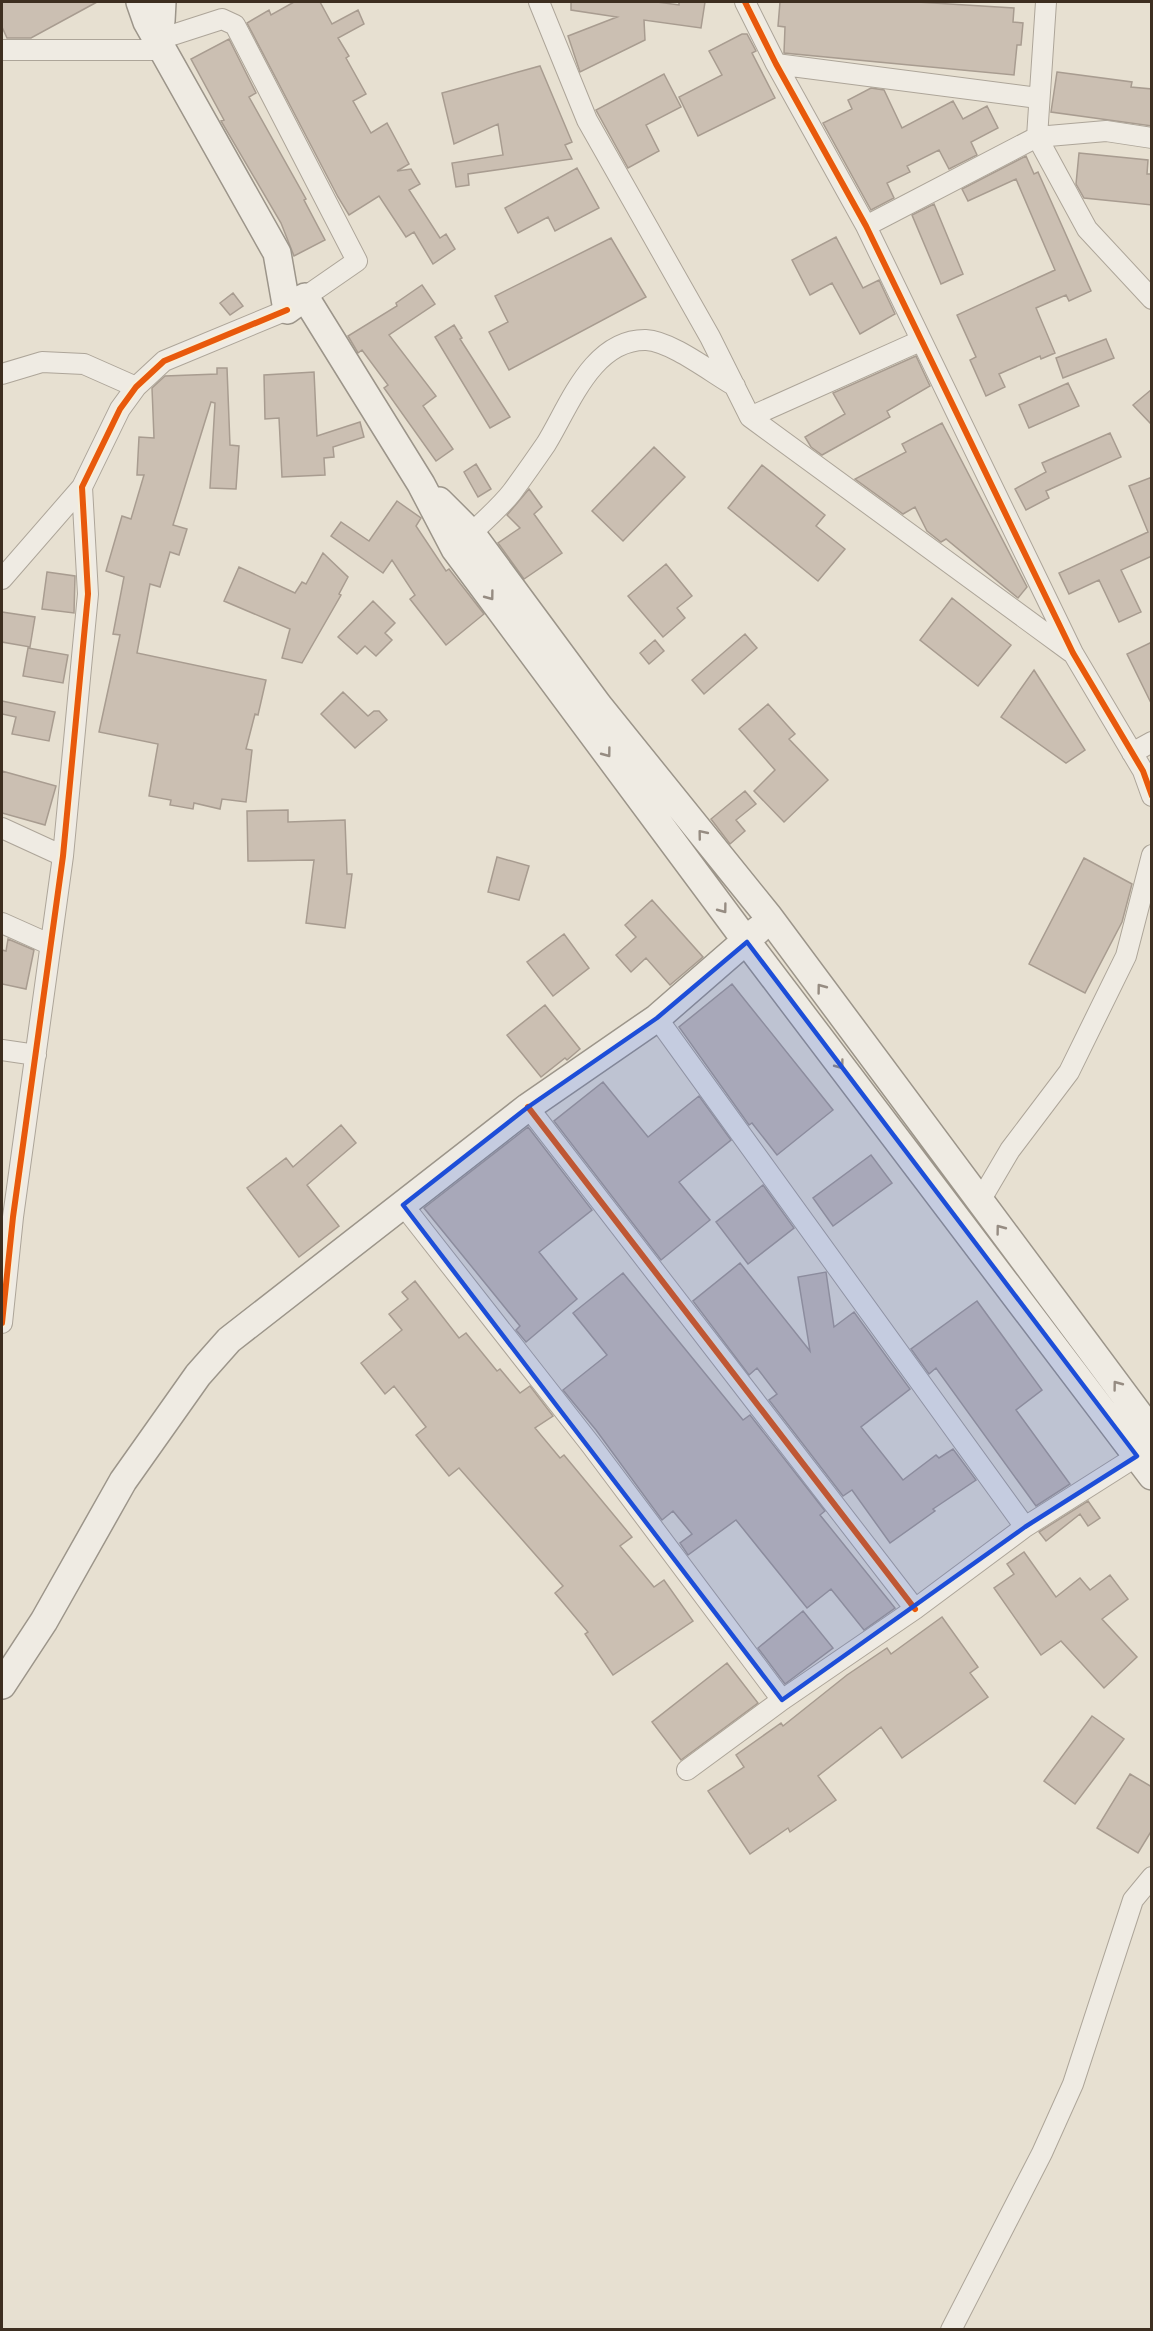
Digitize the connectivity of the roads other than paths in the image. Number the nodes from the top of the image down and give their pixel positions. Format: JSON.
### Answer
{"nodes":[{"id":1,"x":140,"y":2,"type":"edge"},
{"id":2,"x":162,"y":2,"type":"edge"},
{"id":3,"x":539,"y":2,"type":"edge"},
{"id":4,"x":745,"y":2,"type":"edge"},
{"id":5,"x":1046,"y":2,"type":"edge"},
{"id":6,"x":158,"y":42,"type":"junction"},
{"id":7,"x":2,"y":51,"type":"edge"},
{"id":8,"x":776,"y":64,"type":"junction"},
{"id":9,"x":1038,"y":98,"type":"junction"},
{"id":10,"x":1037,"y":137,"type":"junction"},
{"id":11,"x":1152,"y":138,"type":"edge"},
{"id":12,"x":866,"y":226,"type":"junction"},
{"id":13,"x":1152,"y":299,"type":"edge"},
{"id":14,"x":296,"y":303,"type":"junction"},
{"id":15,"x":920,"y":341,"type":"junction"},
{"id":16,"x":2,"y":374,"type":"edge"},
{"id":17,"x":735,"y":386,"type":"junction"},
{"id":18,"x":136,"y":387,"type":"junction"},
{"id":19,"x":750,"y":417,"type":"junction"},
{"id":20,"x":82,"y":487,"type":"junction"},
{"id":21,"x":463,"y":541,"type":"junction"},
{"id":22,"x":2,"y":579,"type":"edge"},
{"id":23,"x":1073,"y":653,"type":"junction"},
{"id":24,"x":590,"y":712,"type":"junction"},
{"id":25,"x":1152,"y":742,"type":"edge"},
{"id":26,"x":1132,"y":753,"type":"junction"},
{"id":27,"x":1152,"y":796,"type":"edge"},
{"id":28,"x":2,"y":828,"type":"edge"},
{"id":29,"x":1152,"y":855,"type":"edge"},
{"id":30,"x":63,"y":856,"type":"junction"},
{"id":31,"x":769,"y":917,"type":"junction"},
{"id":32,"x":2,"y":923,"type":"edge"},
{"id":33,"x":747,"y":942,"type":"junction"},
{"id":34,"x":49,"y":944,"type":"junction"},
{"id":35,"x":657,"y":1018,"type":"junction"},
{"id":36,"x":2,"y":1050,"type":"edge"},
{"id":37,"x":36,"y":1055,"type":"junction"},
{"id":38,"x":528,"y":1107,"type":"junction"},
{"id":39,"x":980,"y":1201,"type":"junction"},
{"id":40,"x":403,"y":1205,"type":"junction"},
{"id":41,"x":7,"y":1216,"type":"edge"},
{"id":42,"x":960,"y":1222,"type":"junction"},
{"id":43,"x":2,"y":1323,"type":"edge"},
{"id":44,"x":1152,"y":1432,"type":"edge"},
{"id":45,"x":1147,"y":1458,"type":"edge"},
{"id":46,"x":1025,"y":1527,"type":"junction"},
{"id":47,"x":915,"y":1609,"type":"junction"},
{"id":48,"x":2,"y":1685,"type":"edge"},
{"id":49,"x":782,"y":1700,"type":"junction"},
{"id":50,"x":687,"y":1770,"type":"dead end"},
{"id":51,"x":1152,"y":1877,"type":"edge"},
{"id":52,"x":951,"y":2330,"type":"edge"}],
"edges":[{"from":1,"to":6,"type":"main road"},
{"from":2,"to":6,"type":"main road"},
{"from":3,"to":17,"type":"street"},
{"from":4,"to":8,"type":"street"},
{"from":5,"to":9,"type":"street"},
{"from":6,"to":7,"type":"street"},
{"from":6,"to":14,"type":"main road"},
{"from":6,"to":14,"type":"street"},
{"from":8,"to":9,"type":"street"},
{"from":8,"to":12,"type":"street"},
{"from":9,"to":10,"type":"street"},
{"from":10,"to":11,"type":"street"},
{"from":10,"to":12,"type":"street"},
{"from":10,"to":13,"type":"street"},
{"from":12,"to":15,"type":"street"},
{"from":14,"to":18,"type":"street"},
{"from":14,"to":21,"type":"main road"},
{"from":15,"to":19,"type":"street"},
{"from":15,"to":23,"type":"street"},
{"from":16,"to":18,"type":"street"},
{"from":17,"to":19,"type":"street"},
{"from":17,"to":21,"type":"street"},
{"from":18,"to":20,"type":"street"},
{"from":19,"to":23,"type":"street"},
{"from":20,"to":22,"type":"street"},
{"from":20,"to":30,"type":"street"},
{"from":21,"to":24,"type":"main road"},
{"from":23,"to":26,"type":"street"},
{"from":31,"to":24,"type":"main road","one_way":true},
{"from":24,"to":33,"type":"main road","one_way":true},
{"from":25,"to":26,"type":"street"},
{"from":26,"to":27,"type":"street"},
{"from":28,"to":30,"type":"street"},
{"from":29,"to":39,"type":"street"},
{"from":30,"to":34,"type":"street"},
{"from":31,"to":33,"type":"main road"},
{"from":39,"to":31,"type":"main road","one_way":true},
{"from":32,"to":34,"type":"street"},
{"from":33,"to":35,"type":"main road"},
{"from":33,"to":42,"type":"main road","one_way":true},
{"from":34,"to":37,"type":"street"},
{"from":35,"to":38,"type":"main road"},
{"from":35,"to":46,"type":"street"},
{"from":36,"to":37,"type":"street"},
{"from":37,"to":41,"type":"street"},
{"from":38,"to":40,"type":"main road"},
{"from":38,"to":47,"type":"street"},
{"from":39,"to":42,"type":"main road"},
{"from":44,"to":39,"type":"main road","one_way":true},
{"from":40,"to":48,"type":"main road"},
{"from":40,"to":49,"type":"street"},
{"from":41,"to":43,"type":"street"},
{"from":42,"to":45,"type":"main road"},
{"from":45,"to":46,"type":"street"},
{"from":46,"to":47,"type":"street"},
{"from":47,"to":49,"type":"street"},
{"from":49,"to":50,"type":"street"},
{"from":51,"to":52,"type":"street"}]}
